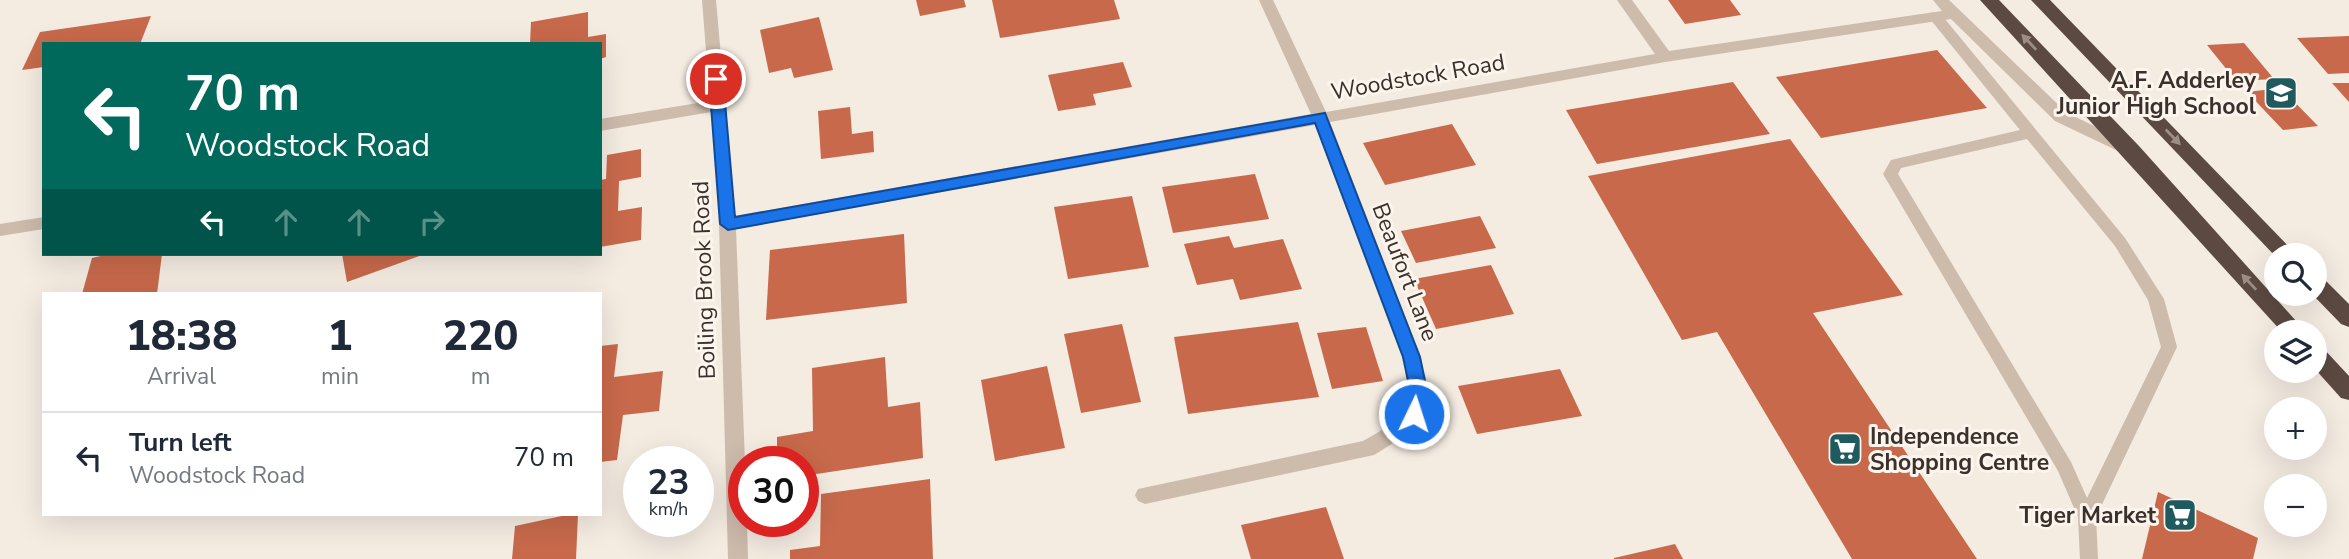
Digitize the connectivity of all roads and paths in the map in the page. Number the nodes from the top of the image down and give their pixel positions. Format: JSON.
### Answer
{"nodes":[{"id":1,"x":709,"y":0,"type":"edge"},
{"id":2,"x":1266,"y":0,"type":"edge"},
{"id":3,"x":1624,"y":0,"type":"edge"},
{"id":4,"x":1940,"y":0,"type":"edge"},
{"id":5,"x":1989,"y":0,"type":"edge"},
{"id":6,"x":2040,"y":0,"type":"edge"},
{"id":7,"x":1952,"y":14,"type":"junction"},
{"id":8,"x":1935,"y":16,"type":"junction"},
{"id":9,"x":1665,"y":57,"type":"junction"},
{"id":10,"x":719,"y":105,"type":"junction"},
{"id":11,"x":1320,"y":117,"type":"junction"},
{"id":12,"x":602,"y":125,"type":"edge"},
{"id":13,"x":2030,"y":133,"type":"junction"},
{"id":14,"x":2132,"y":151,"type":"junction"},
{"id":15,"x":42,"y":223,"type":"edge"},
{"id":16,"x":728,"y":224,"type":"junction"},
{"id":17,"x":0,"y":230,"type":"edge"},
{"id":18,"x":2275,"y":243,"type":"edge"},
{"id":19,"x":2327,"y":295,"type":"edge"},
{"id":20,"x":2349,"y":318,"type":"edge"},
{"id":21,"x":2284,"y":320,"type":"edge"},
{"id":22,"x":2327,"y":367,"type":"edge"},
{"id":23,"x":2349,"y":391,"type":"edge"},
{"id":24,"x":1145,"y":495,"type":"dead end"},
{"id":25,"x":2087,"y":517,"type":"junction"},
{"id":26,"x":738,"y":559,"type":"edge"},
{"id":27,"x":2089,"y":559,"type":"edge"}],
"edges":[{"from":1,"to":10,"type":"street","name":"Boiling Brook Road"},
{"from":2,"to":11,"type":"street","name":"Beaufort Lane"},
{"from":3,"to":9,"type":"street"},
{"from":4,"to":7,"type":"street"},
{"from":14,"to":5,"type":"highway","one_way":true},
{"from":6,"to":18,"type":"highway","one_way":true},
{"from":7,"to":8,"type":"street","name":"Woodstock Road"},
{"from":7,"to":14,"type":"street"},
{"from":8,"to":9,"type":"street","name":"Woodstock Road"},
{"from":8,"to":13,"type":"lane"},
{"from":9,"to":11,"type":"street","name":"Woodstock Road"},
{"from":10,"to":12,"type":"street"},
{"from":10,"to":16,"type":"street","name":"Boiling Brook Road"},
{"from":11,"to":16,"type":"street","name":"Woodstock Road"},
{"from":11,"to":24,"type":"street","name":"Beaufort Lane"},
{"from":13,"to":25,"type":"lane"},
{"from":13,"to":25,"type":"lane"},
{"from":21,"to":14,"type":"highway","one_way":true},
{"from":15,"to":17,"type":"street"},
{"from":16,"to":26,"type":"street","name":"Boiling Brook Road"},
{"from":19,"to":20,"type":"highway"},
{"from":22,"to":23,"type":"highway"},
{"from":25,"to":27,"type":"lane"}]}
